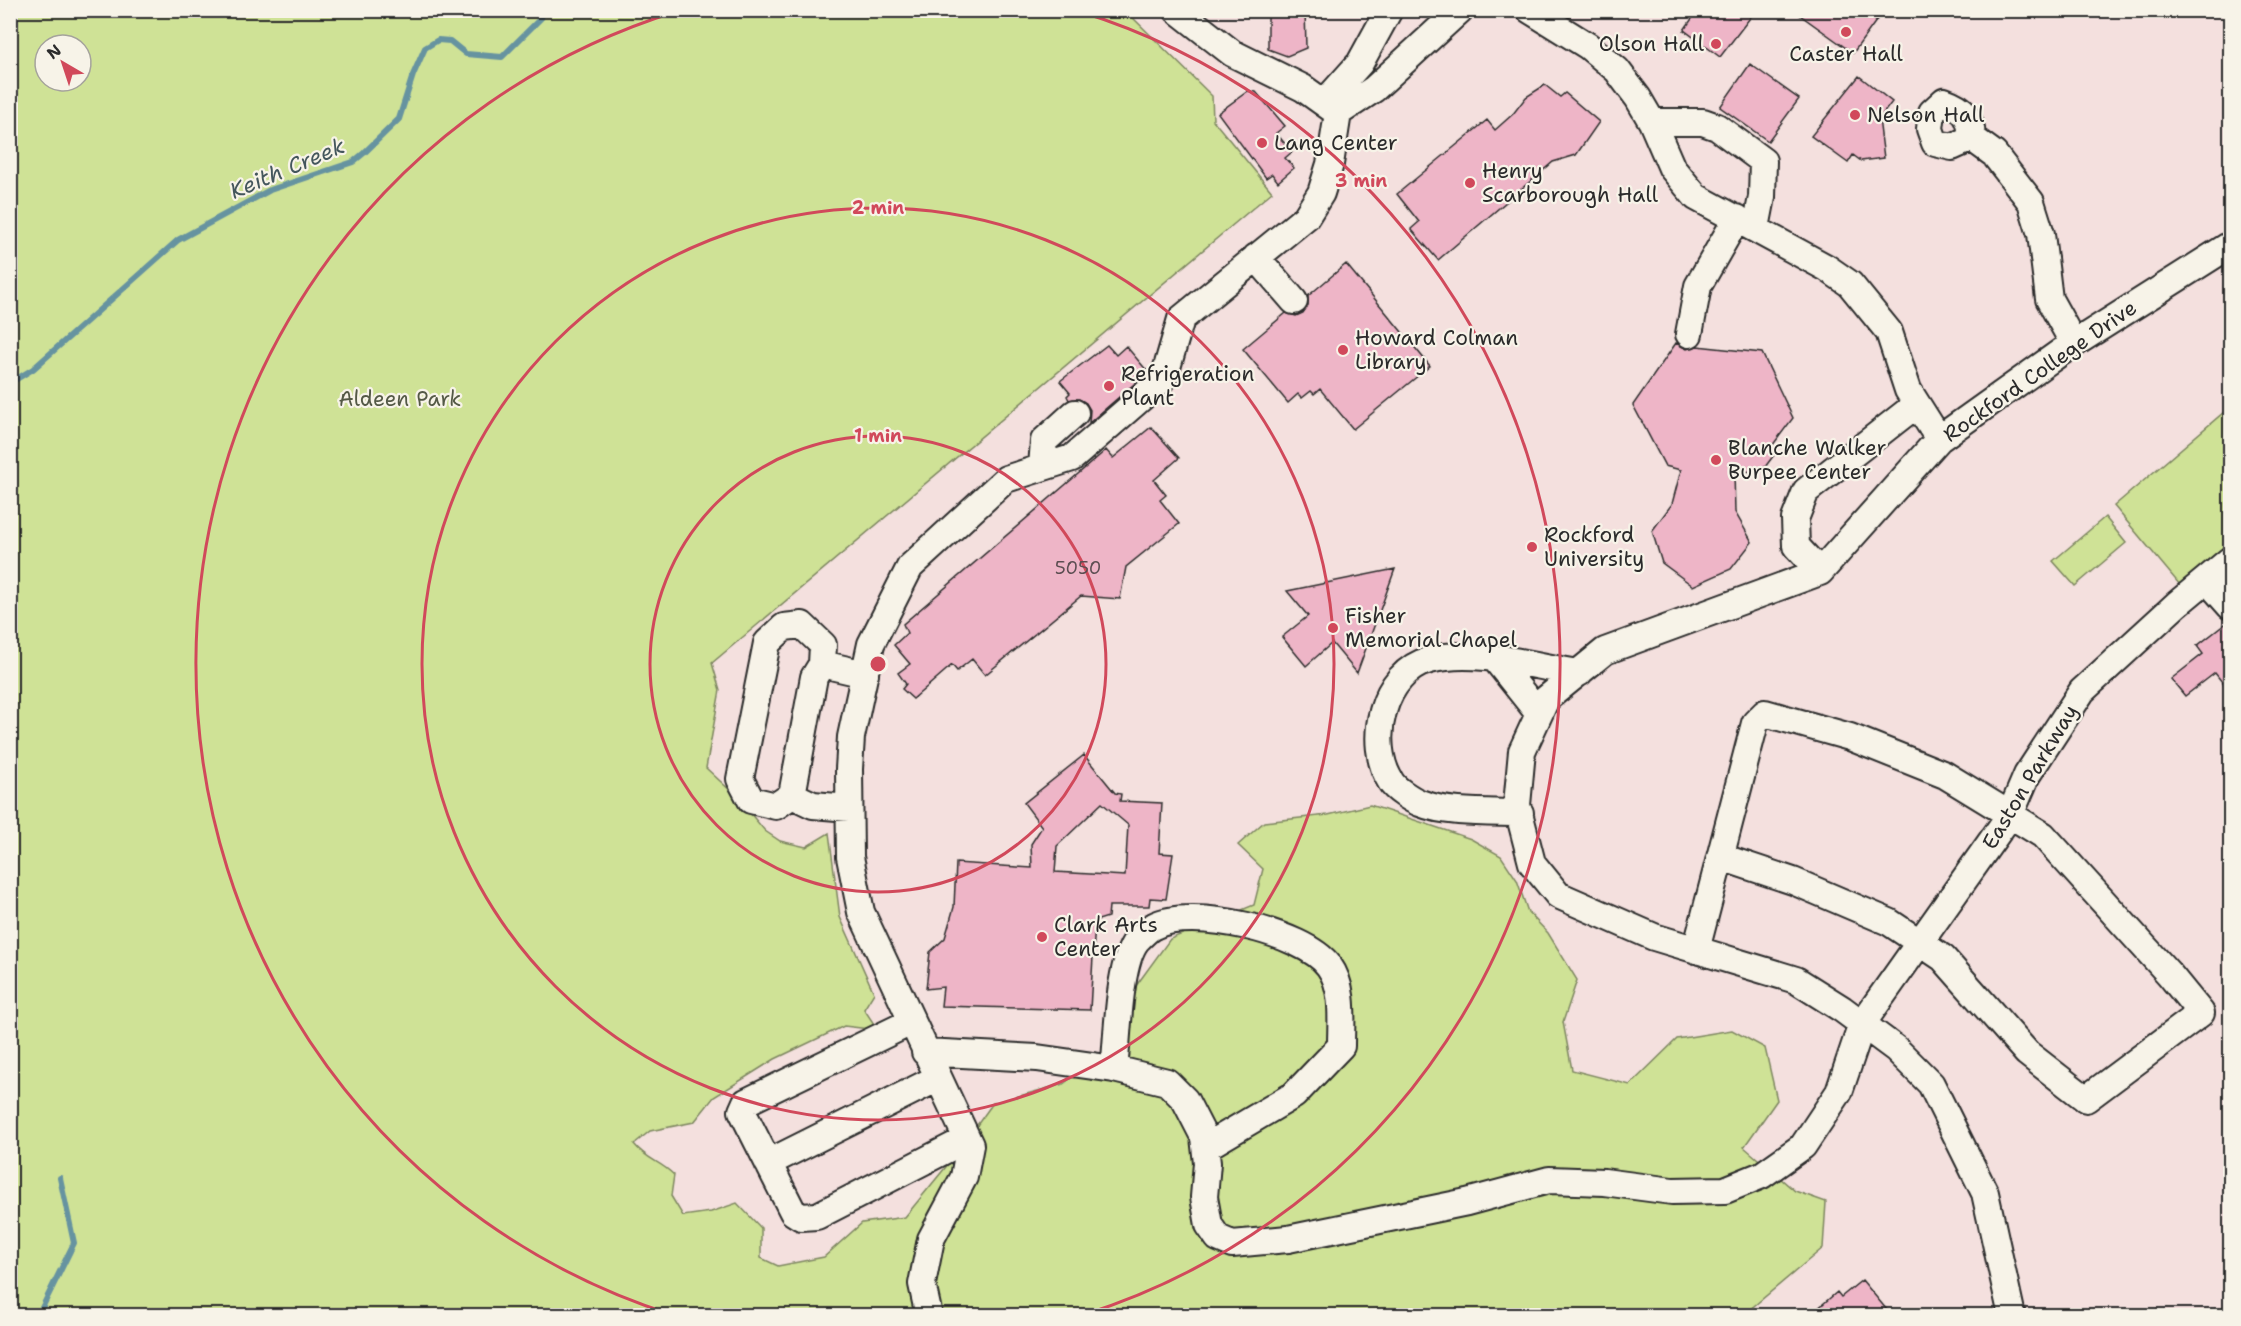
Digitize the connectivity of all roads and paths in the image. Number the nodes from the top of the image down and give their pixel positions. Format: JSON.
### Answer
{"nodes":[{"id":1,"x":1178,"y":10,"type":"edge"},
{"id":2,"x":1389,"y":10,"type":"edge"},
{"id":3,"x":1460,"y":10,"type":"edge"},
{"id":4,"x":1530,"y":10,"type":"edge"},
{"id":5,"x":1559,"y":19,"type":"edge"},
{"id":6,"x":1332,"y":107,"type":"junction"},
{"id":7,"x":1652,"y":122,"type":"junction"},
{"id":8,"x":1972,"y":138,"type":"dead end"},
{"id":9,"x":1747,"y":223,"type":"junction"},
{"id":10,"x":2230,"y":245,"type":"edge"},
{"id":11,"x":1256,"y":257,"type":"junction"},
{"id":12,"x":1294,"y":302,"type":"dead end"},
{"id":13,"x":1689,"y":334,"type":"dead end"},
{"id":14,"x":2074,"y":344,"type":"junction"},
{"id":15,"x":1917,"y":404,"type":"junction"},
{"id":16,"x":1075,"y":413,"type":"dead end"},
{"id":17,"x":1940,"y":439,"type":"junction"},
{"id":18,"x":1042,"y":467,"type":"junction"},
{"id":19,"x":2230,"y":560,"type":"edge"},
{"id":20,"x":1820,"y":572,"type":"junction"},
{"id":21,"x":2206,"y":580,"type":"junction"},
{"id":22,"x":2230,"y":606,"type":"edge"},
{"id":23,"x":1496,"y":660,"type":"junction"},
{"id":24,"x":822,"y":664,"type":"junction"},
{"id":25,"x":1579,"y":673,"type":"junction"},
{"id":26,"x":865,"y":674,"type":"junction"},
{"id":27,"x":1539,"y":714,"type":"junction"},
{"id":28,"x":792,"y":795,"type":"junction"},
{"id":29,"x":849,"y":808,"type":"junction"},
{"id":30,"x":1520,"y":813,"type":"junction"},
{"id":31,"x":2010,"y":815,"type":"junction"},
{"id":32,"x":1721,"y":857,"type":"junction"},
{"id":33,"x":1921,"y":944,"type":"junction"},
{"id":34,"x":1696,"y":950,"type":"junction"},
{"id":35,"x":911,"y":1022,"type":"junction"},
{"id":36,"x":1862,"y":1024,"type":"junction"},
{"id":37,"x":925,"y":1052,"type":"junction"},
{"id":38,"x":1114,"y":1069,"type":"junction"},
{"id":39,"x":938,"y":1078,"type":"junction"},
{"id":40,"x":967,"y":1139,"type":"junction"},
{"id":41,"x":1206,"y":1147,"type":"junction"},
{"id":42,"x":768,"y":1163,"type":"junction"},
{"id":43,"x":2008,"y":1314,"type":"edge"},
{"id":44,"x":929,"y":1316,"type":"edge"}],
"edges":[{"from":1,"to":6,"type":"street"},
{"from":2,"to":6,"type":"street"},
{"from":3,"to":6,"type":"street"},
{"from":4,"to":5,"type":"street"},
{"from":5,"to":7,"type":"street"},
{"from":6,"to":11,"type":"street"},
{"from":7,"to":9,"type":"street"},
{"from":7,"to":9,"type":"street"},
{"from":8,"to":14,"type":"street"},
{"from":9,"to":13,"type":"street"},
{"from":9,"to":15,"type":"street"},
{"from":10,"to":14,"type":"street","name":"Rockford College Drive"},
{"from":11,"to":12,"type":"street"},
{"from":11,"to":18,"type":"street"},
{"from":14,"to":17,"type":"street","name":"Rockford College Drive"},
{"from":15,"to":17,"type":"street"},
{"from":15,"to":20,"type":"street"},
{"from":16,"to":18,"type":"street"},
{"from":17,"to":20,"type":"street","name":"Rockford College Drive"},
{"from":18,"to":26,"type":"street"},
{"from":19,"to":21,"type":"street","name":"Easton Parkway"},
{"from":20,"to":25,"type":"street","name":"Rockford College Drive"},
{"from":21,"to":22,"type":"street"},
{"from":21,"to":31,"type":"street","name":"Easton Parkway"},
{"from":23,"to":25,"type":"street"},
{"from":23,"to":27,"type":"street"},
{"from":23,"to":30,"type":"street"},
{"from":24,"to":26,"type":"street"},
{"from":24,"to":28,"type":"street"},
{"from":24,"to":28,"type":"street"},
{"from":25,"to":27,"type":"street","name":"Rockford College Drive"},
{"from":26,"to":29,"type":"street"},
{"from":27,"to":30,"type":"street","name":"Rockford College Drive"},
{"from":28,"to":29,"type":"street"},
{"from":29,"to":35,"type":"street"},
{"from":30,"to":34,"type":"street","name":"Rockford College Drive"},
{"from":31,"to":32,"type":"street"},
{"from":31,"to":33,"type":"street","name":"Easton Parkway"},
{"from":31,"to":33,"type":"street"},
{"from":32,"to":33,"type":"street"},
{"from":32,"to":34,"type":"street"},
{"from":33,"to":36,"type":"street","name":"Easton Parkway"},
{"from":34,"to":36,"type":"street","name":"Rockford College Drive"},
{"from":35,"to":37,"type":"street"},
{"from":35,"to":42,"type":"street"},
{"from":36,"to":41,"type":"street","name":"Easton Parkway"},
{"from":36,"to":43,"type":"street","name":"Rockford College Drive"},
{"from":37,"to":38,"type":"street"},
{"from":37,"to":39,"type":"street"},
{"from":38,"to":41,"type":"street"},
{"from":38,"to":41,"type":"street"},
{"from":39,"to":40,"type":"street"},
{"from":39,"to":42,"type":"street"},
{"from":40,"to":42,"type":"street"},
{"from":40,"to":44,"type":"street"}]}
